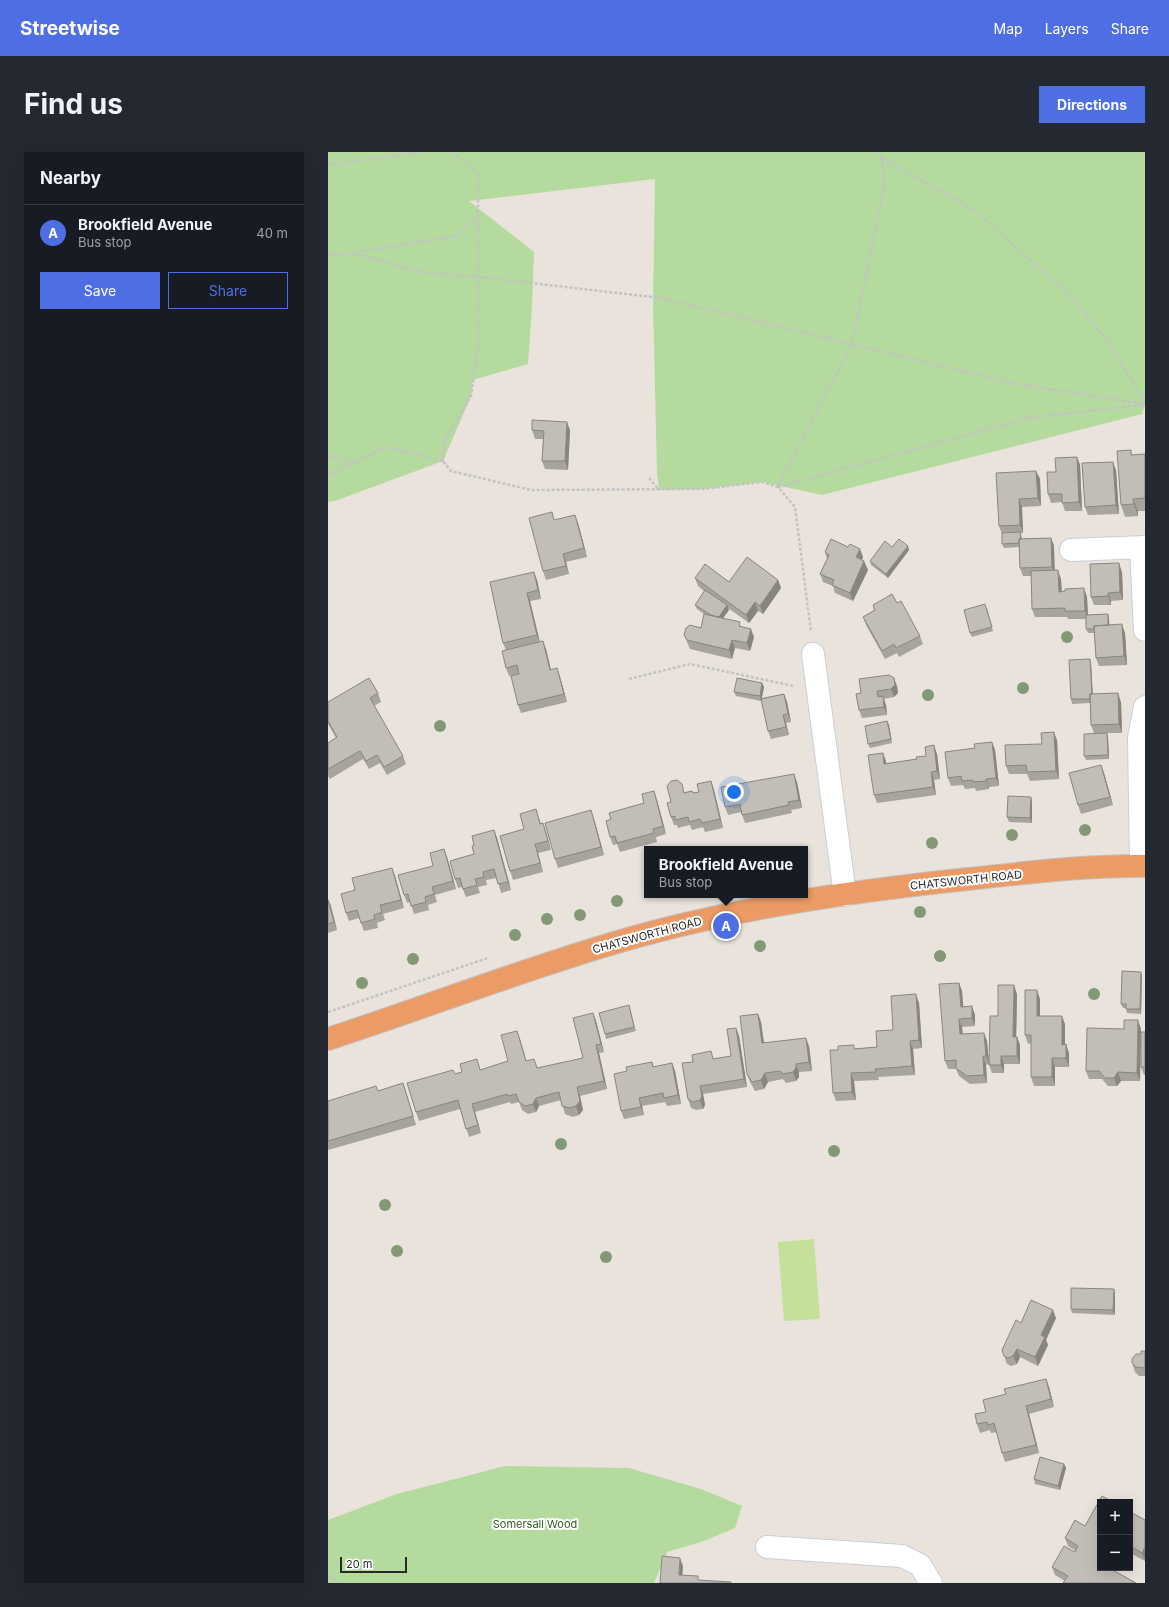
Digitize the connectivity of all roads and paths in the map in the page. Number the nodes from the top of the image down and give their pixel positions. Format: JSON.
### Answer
{"nodes":[{"id":1,"x":423,"y":152,"type":"edge"},
{"id":2,"x":452,"y":152,"type":"edge"},
{"id":3,"x":878,"y":152,"type":"edge"},
{"id":4,"x":882,"y":158,"type":"junction"},
{"id":5,"x":328,"y":165,"type":"edge"},
{"id":6,"x":478,"y":216,"type":"junction"},
{"id":7,"x":353,"y":253,"type":"junction"},
{"id":8,"x":328,"y":255,"type":"edge"},
{"id":9,"x":478,"y":277,"type":"junction"},
{"id":10,"x":852,"y":345,"type":"junction"},
{"id":11,"x":1145,"y":404,"type":"edge"},
{"id":12,"x":328,"y":456,"type":"edge"},
{"id":13,"x":443,"y":461,"type":"junction"},
{"id":14,"x":356,"y":462,"type":"junction"},
{"id":15,"x":328,"y":476,"type":"edge"},
{"id":16,"x":648,"y":478,"type":"dead end"},
{"id":17,"x":778,"y":487,"type":"junction"},
{"id":18,"x":659,"y":490,"type":"junction"},
{"id":19,"x":1143,"y":547,"type":"edge"},
{"id":20,"x":1072,"y":550,"type":"dead end"},
{"id":21,"x":1145,"y":630,"type":"edge"},
{"id":22,"x":813,"y":654,"type":"joint"},
{"id":23,"x":629,"y":679,"type":"dead end"},
{"id":24,"x":817,"y":687,"type":"junction"},
{"id":25,"x":1145,"y":707,"type":"edge"},
{"id":26,"x":1143,"y":866,"type":"edge"},
{"id":27,"x":845,"y":895,"type":"junction"},
{"id":28,"x":328,"y":1039,"type":"edge"},
{"id":29,"x":767,"y":1547,"type":"dead end"},
{"id":30,"x":328,"y":1576,"type":"edge"},
{"id":31,"x":341,"y":1583,"type":"edge"},
{"id":32,"x":931,"y":1583,"type":"edge"}],
"edges":[{"from":1,"to":5,"type":"path"},
{"from":2,"to":6,"type":"path"},
{"from":3,"to":4,"type":"path"},
{"from":4,"to":10,"type":"path"},
{"from":4,"to":11,"type":"path"},
{"from":6,"to":7,"type":"path"},
{"from":6,"to":9,"type":"path"},
{"from":7,"to":8,"type":"path"},
{"from":7,"to":9,"type":"path"},
{"from":9,"to":10,"type":"path"},
{"from":9,"to":13,"type":"path"},
{"from":10,"to":11,"type":"path"},
{"from":10,"to":17,"type":"path"},
{"from":11,"to":17,"type":"path"},
{"from":12,"to":14,"type":"path"},
{"from":13,"to":14,"type":"path"},
{"from":13,"to":18,"type":"path"},
{"from":14,"to":15,"type":"path"},
{"from":16,"to":18,"type":"path"},
{"from":17,"to":18,"type":"path"},
{"from":17,"to":22,"type":"path"},
{"from":19,"to":20,"type":"street"},
{"from":19,"to":21,"type":"street"},
{"from":22,"to":24,"type":"street"},
{"from":23,"to":24,"type":"path"},
{"from":24,"to":27,"type":"street"},
{"from":25,"to":26,"type":"street"},
{"from":26,"to":27,"type":"highway","name":"CHATSWORTH ROAD"},
{"from":27,"to":28,"type":"highway","name":"CHATSWORTH ROAD"},
{"from":29,"to":32,"type":"street"},
{"from":30,"to":31,"type":"path"}]}
